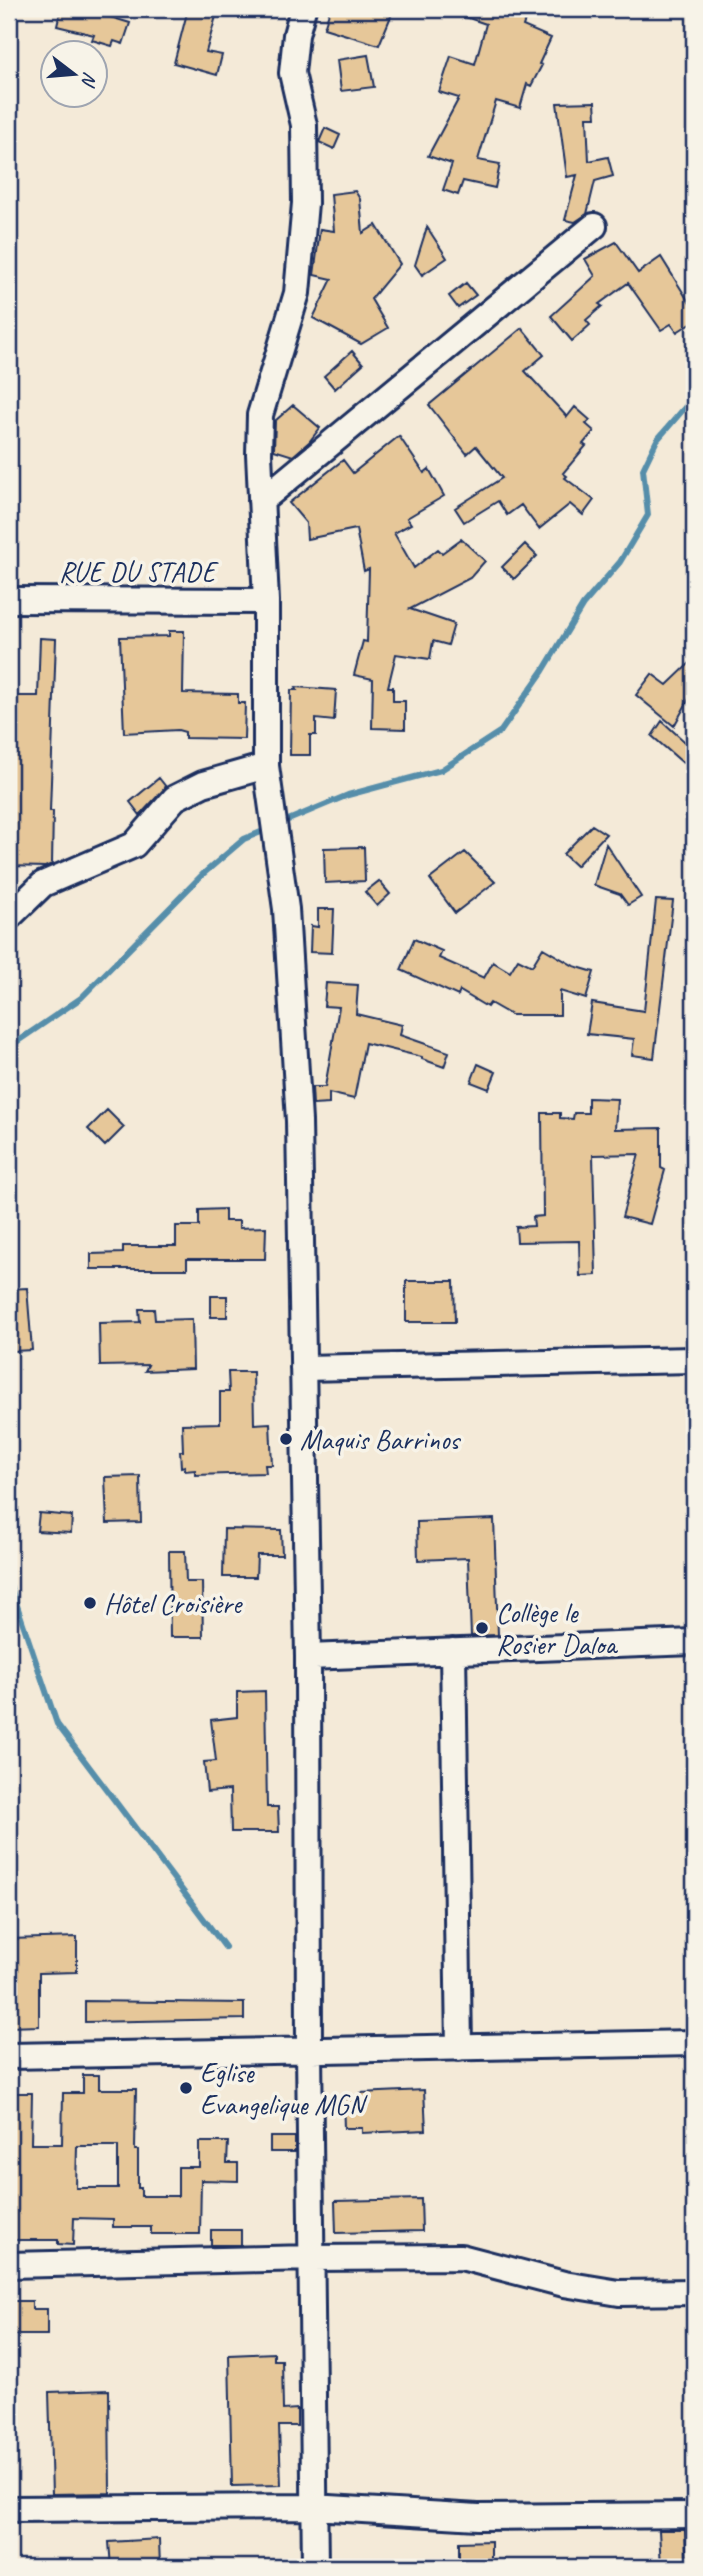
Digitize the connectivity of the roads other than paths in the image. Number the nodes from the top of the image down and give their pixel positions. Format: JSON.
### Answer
{"nodes":[{"id":1,"x":303,"y":9,"type":"edge"},
{"id":2,"x":594,"y":226,"type":"dead end"},
{"id":3,"x":261,"y":500,"type":"junction"},
{"id":4,"x":9,"y":600,"type":"edge"},
{"id":5,"x":266,"y":601,"type":"junction"},
{"id":6,"x":266,"y":766,"type":"junction"},
{"id":7,"x":9,"y":917,"type":"edge"},
{"id":8,"x":694,"y":1360,"type":"edge"},
{"id":9,"x":303,"y":1368,"type":"junction"},
{"id":10,"x":694,"y":1642,"type":"edge"},
{"id":11,"x":453,"y":1651,"type":"junction"},
{"id":12,"x":308,"y":1657,"type":"junction"},
{"id":13,"x":694,"y":2043,"type":"edge"},
{"id":14,"x":459,"y":2048,"type":"junction"},
{"id":15,"x":309,"y":2050,"type":"junction"},
{"id":16,"x":9,"y":2056,"type":"edge"},
{"id":17,"x":311,"y":2258,"type":"junction"},
{"id":18,"x":9,"y":2265,"type":"edge"},
{"id":19,"x":694,"y":2292,"type":"edge"},
{"id":20,"x":313,"y":2507,"type":"junction"},
{"id":21,"x":9,"y":2509,"type":"edge"},
{"id":22,"x":694,"y":2515,"type":"edge"},
{"id":23,"x":316,"y":2567,"type":"edge"}],
"edges":[{"from":1,"to":3,"type":"street"},
{"from":2,"to":3,"type":"street"},
{"from":3,"to":5,"type":"street"},
{"from":4,"to":5,"type":"street","name":"RUE DU STADE"},
{"from":5,"to":6,"type":"street"},
{"from":6,"to":7,"type":"street"},
{"from":6,"to":9,"type":"street"},
{"from":8,"to":9,"type":"street"},
{"from":9,"to":12,"type":"street"},
{"from":10,"to":11,"type":"street"},
{"from":11,"to":12,"type":"street"},
{"from":11,"to":14,"type":"street"},
{"from":12,"to":15,"type":"street"},
{"from":13,"to":14,"type":"street"},
{"from":14,"to":15,"type":"street"},
{"from":15,"to":16,"type":"street"},
{"from":15,"to":17,"type":"street"},
{"from":17,"to":18,"type":"street"},
{"from":17,"to":19,"type":"street"},
{"from":17,"to":20,"type":"street"},
{"from":20,"to":21,"type":"street"},
{"from":20,"to":22,"type":"street"},
{"from":20,"to":23,"type":"street"}]}
